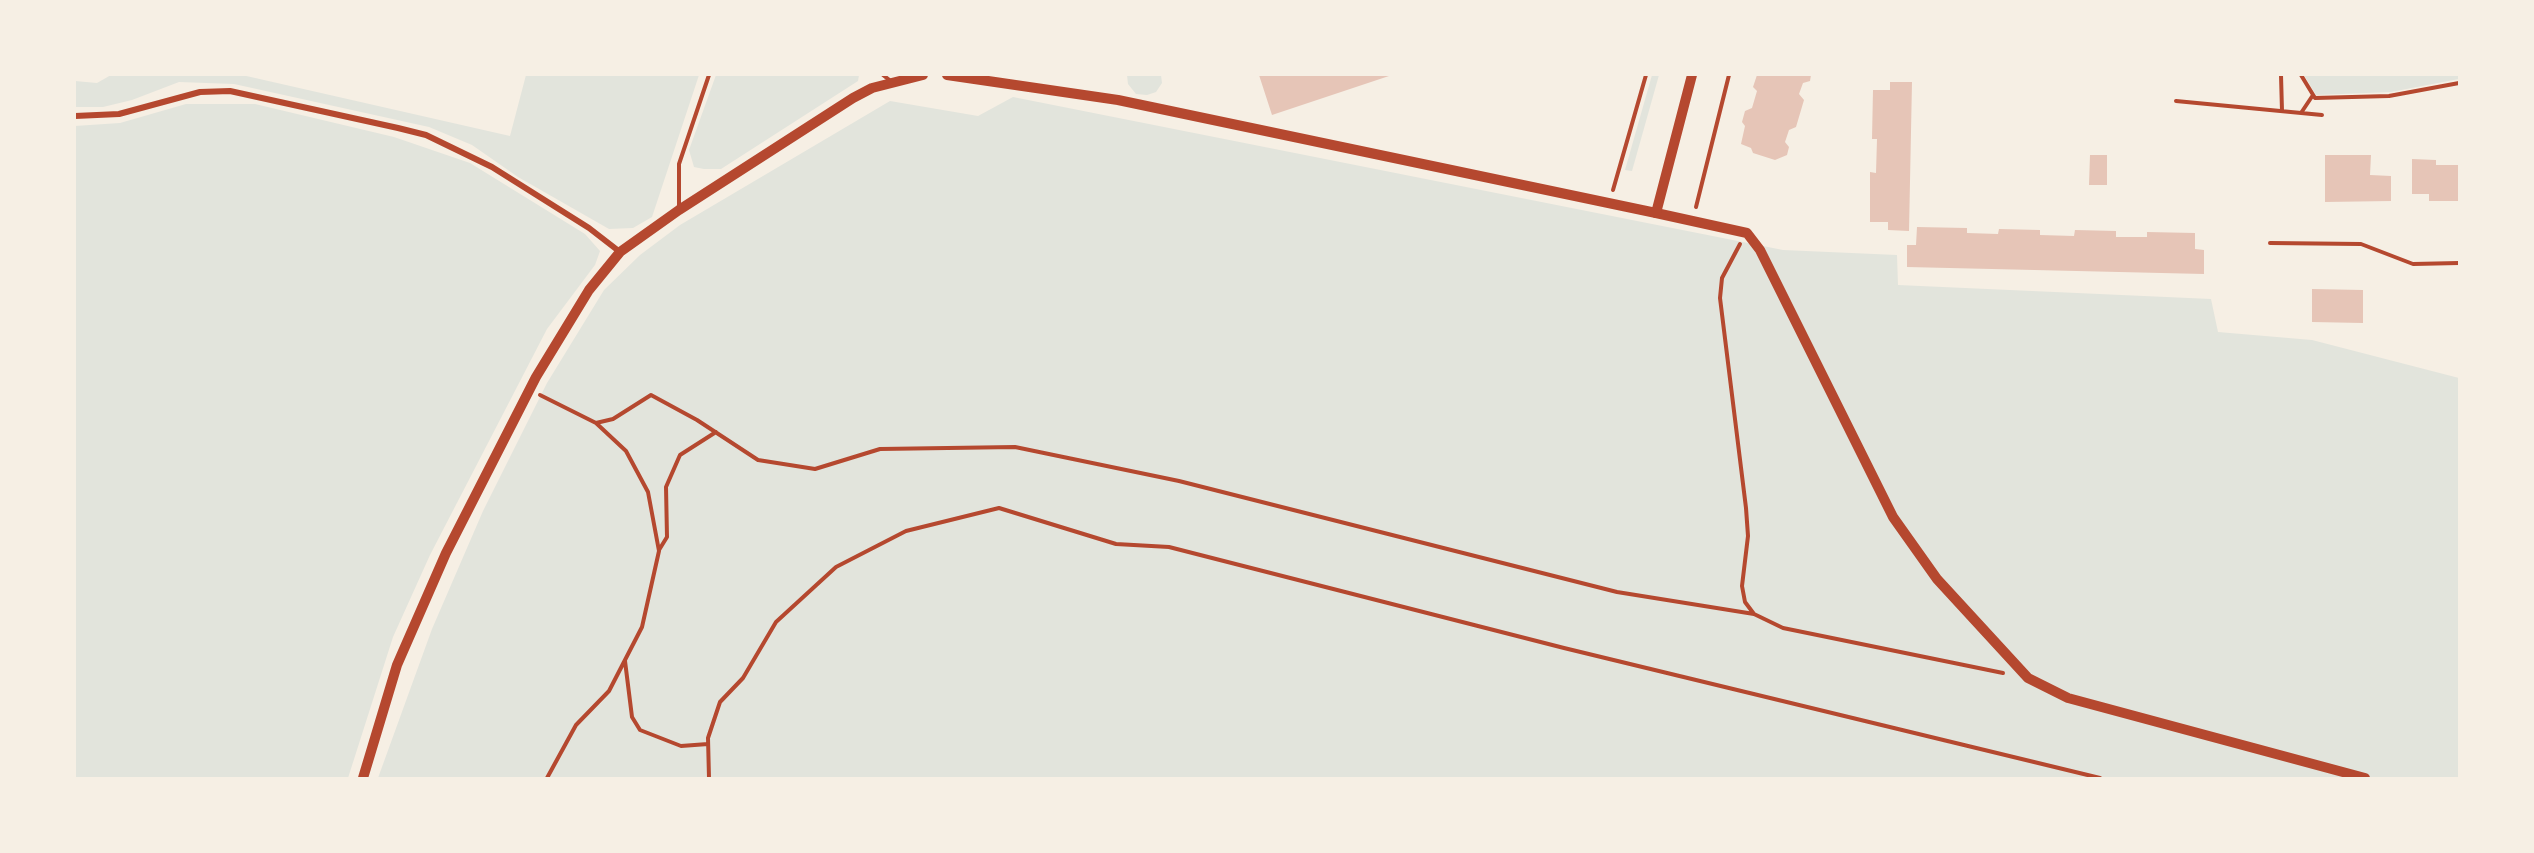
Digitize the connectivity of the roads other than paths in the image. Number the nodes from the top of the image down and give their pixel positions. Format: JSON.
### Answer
{"nodes":[{"id":1,"x":710,"y":75,"type":"edge"},
{"id":2,"x":923,"y":75,"type":"edge"},
{"id":3,"x":946,"y":75,"type":"edge"},
{"id":4,"x":1692,"y":75,"type":"edge"},
{"id":5,"x":888,"y":78,"type":"edge"},
{"id":6,"x":75,"y":116,"type":"edge"},
{"id":7,"x":679,"y":210,"type":"junction"},
{"id":8,"x":1656,"y":213,"type":"junction"},
{"id":9,"x":2270,"y":243,"type":"dead end"},
{"id":10,"x":620,"y":252,"type":"junction"},
{"id":11,"x":2459,"y":263,"type":"edge"},
{"id":12,"x":363,"y":778,"type":"edge"},
{"id":13,"x":2365,"y":778,"type":"edge"}],
"edges":[{"from":1,"to":7,"type":"lane"},
{"from":2,"to":5,"type":"main road"},
{"from":3,"to":8,"type":"main road"},
{"from":4,"to":8,"type":"main road"},
{"from":5,"to":7,"type":"main road"},
{"from":6,"to":10,"type":"street"},
{"from":7,"to":10,"type":"main road"},
{"from":8,"to":13,"type":"main road"},
{"from":9,"to":11,"type":"lane"},
{"from":10,"to":12,"type":"main road"}]}
